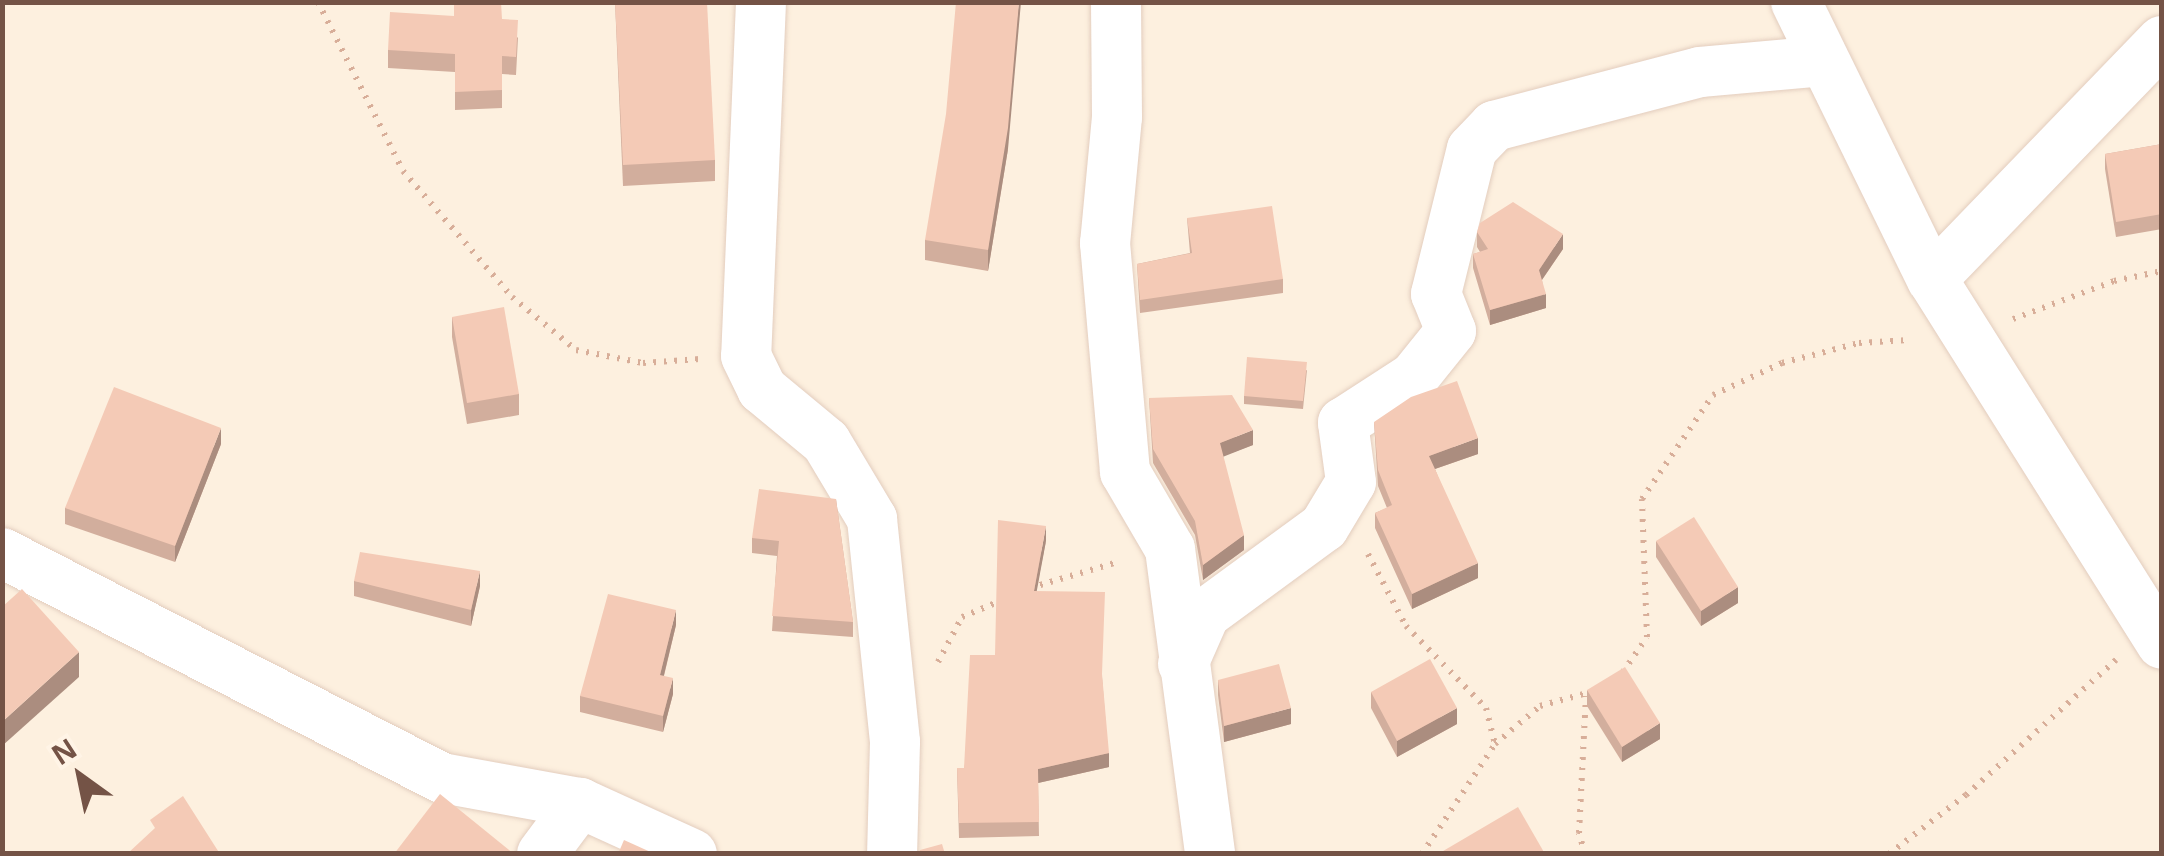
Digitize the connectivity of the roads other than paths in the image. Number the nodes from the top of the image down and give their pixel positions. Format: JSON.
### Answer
{"nodes":[{"id":1,"x":761,"y":2,"type":"edge"},
{"id":2,"x":1116,"y":2,"type":"edge"},
{"id":3,"x":1796,"y":2,"type":"edge"},
{"id":4,"x":2162,"y":41,"type":"edge"},
{"id":5,"x":1824,"y":61,"type":"junction"},
{"id":6,"x":1932,"y":279,"type":"junction"},
{"id":7,"x":2,"y":553,"type":"edge"},
{"id":8,"x":2157,"y":636,"type":"edge"},
{"id":9,"x":1182,"y":664,"type":"junction"},
{"id":10,"x":580,"y":804,"type":"junction"},
{"id":11,"x":542,"y":854,"type":"edge"},
{"id":12,"x":692,"y":854,"type":"edge"},
{"id":13,"x":892,"y":854,"type":"edge"},
{"id":14,"x":1210,"y":854,"type":"edge"}],
"edges":[{"from":1,"to":13,"type":"street"},
{"from":2,"to":9,"type":"street"},
{"from":3,"to":5,"type":"street"},
{"from":4,"to":6,"type":"street"},
{"from":5,"to":6,"type":"street"},
{"from":5,"to":9,"type":"street"},
{"from":6,"to":8,"type":"street"},
{"from":7,"to":10,"type":"street"},
{"from":9,"to":14,"type":"street"},
{"from":10,"to":11,"type":"street"},
{"from":10,"to":12,"type":"street"}]}
